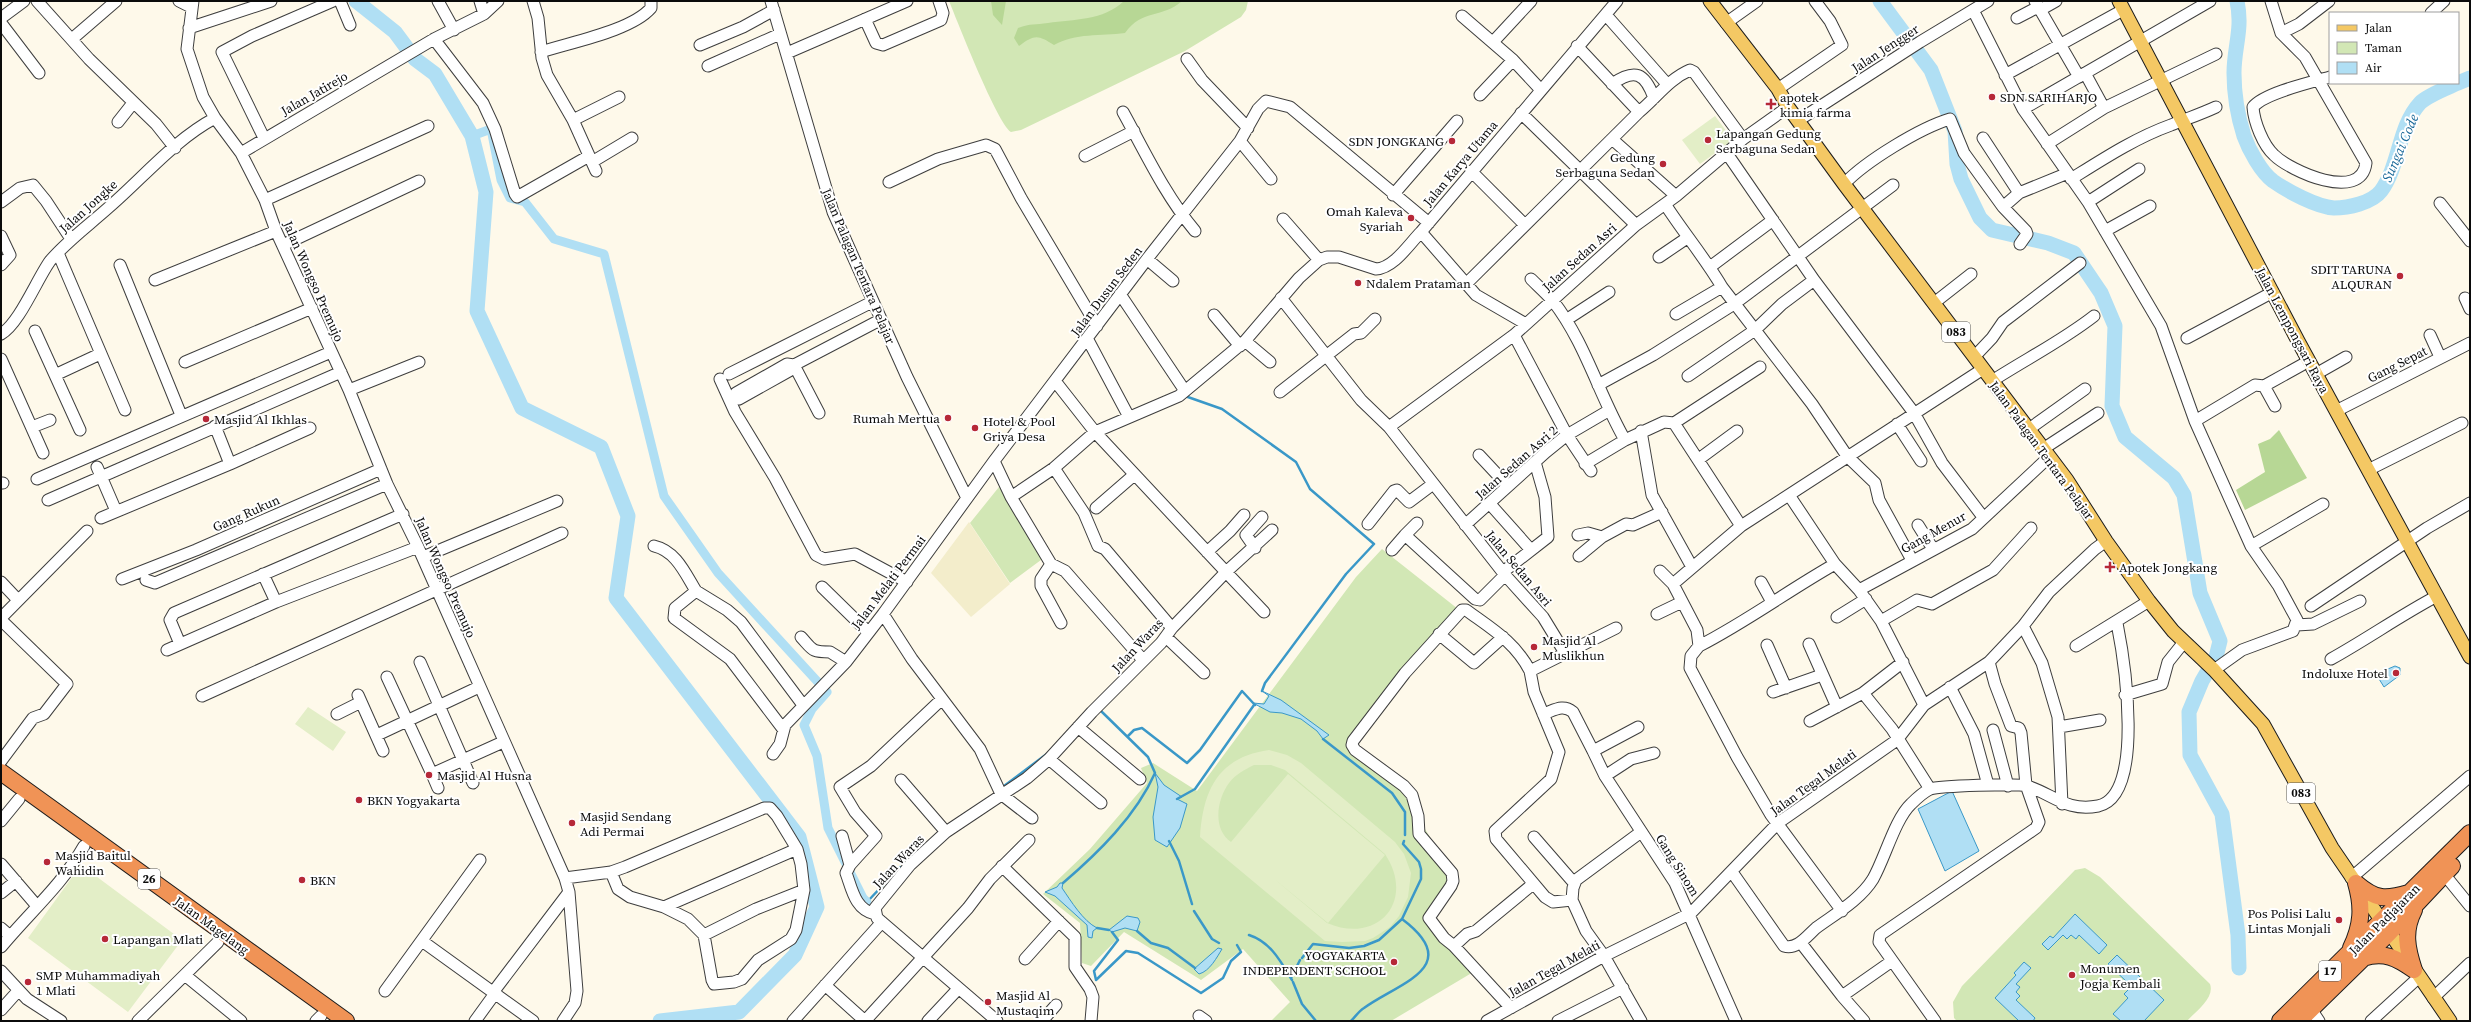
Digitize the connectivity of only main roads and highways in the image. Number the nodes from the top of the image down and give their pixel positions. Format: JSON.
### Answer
{"nodes":[{"id":1,"x":1710,"y":1,"type":"edge"},
{"id":2,"x":2121,"y":6,"type":"edge"},
{"id":3,"x":2470,"y":657,"type":"edge"},
{"id":4,"x":1,"y":772,"type":"edge"},
{"id":5,"x":1,"y":785,"type":"edge"},
{"id":6,"x":2469,"y":837,"type":"edge"},
{"id":7,"x":2354,"y":881,"type":"junction"},
{"id":8,"x":2414,"y":897,"type":"junction"},
{"id":9,"x":2385,"y":927,"type":"junction"},
{"id":10,"x":2347,"y":954,"type":"junction"},
{"id":11,"x":2363,"y":958,"type":"junction"},
{"id":12,"x":2416,"y":974,"type":"junction"},
{"id":13,"x":293,"y":990,"type":"junction"},
{"id":14,"x":2315,"y":1015,"type":"edge"},
{"id":15,"x":322,"y":1019,"type":"edge"},
{"id":16,"x":346,"y":1021,"type":"edge"},
{"id":17,"x":2280,"y":1021,"type":"edge"},
{"id":18,"x":2299,"y":1021,"type":"edge"},
{"id":19,"x":2450,"y":1021,"type":"edge"}],
"edges":[{"from":1,"to":7,"type":"main road","name":"Jalan Palagan Tentara Pelajar","number":"083"},
{"from":2,"to":3,"type":"main road","name":"Jalan Lempongsari Raya"},
{"from":4,"to":13,"type":"highway","name":"Jalan Magelang","number":"26"},
{"from":5,"to":13,"type":"highway","name":"Jalan Magelang","number":"26"},
{"from":6,"to":8,"type":"highway","name":"Jalan Padjajaran","number":"17"},
{"from":6,"to":8,"type":"highway","name":"Jalan Padjajaran","number":"17"},
{"from":7,"to":8,"type":"highway"},
{"from":7,"to":9,"type":"main road","name":"Jalan Palagan Tentara Pelajar","number":"083"},
{"from":7,"to":10,"type":"highway"},
{"from":8,"to":9,"type":"highway","name":"Jalan Padjajaran","number":"17"},
{"from":8,"to":12,"type":"highway"},
{"from":9,"to":10,"type":"highway","name":"Jalan Padjajaran","number":"17"},
{"from":9,"to":11,"type":"highway","name":"Jalan Padjajaran","number":"17"},
{"from":9,"to":12,"type":"main road","name":"Jalan Palagan Tentara Pelajar"},
{"from":10,"to":17,"type":"highway","name":"Jalan Padjajaran","number":"17"},
{"from":11,"to":12,"type":"highway"},
{"from":11,"to":14,"type":"highway","name":"Jalan Padjajaran","number":"17"},
{"from":12,"to":19,"type":"main road","name":"Jalan Palagan Tentara Pelajar"},
{"from":13,"to":15,"type":"highway","name":"Jalan Magelang","number":"26"},
{"from":13,"to":16,"type":"highway","name":"Jalan Magelang","number":"26"},
{"from":14,"to":18,"type":"highway","name":"Jalan Padjajaran","number":"17"}]}
